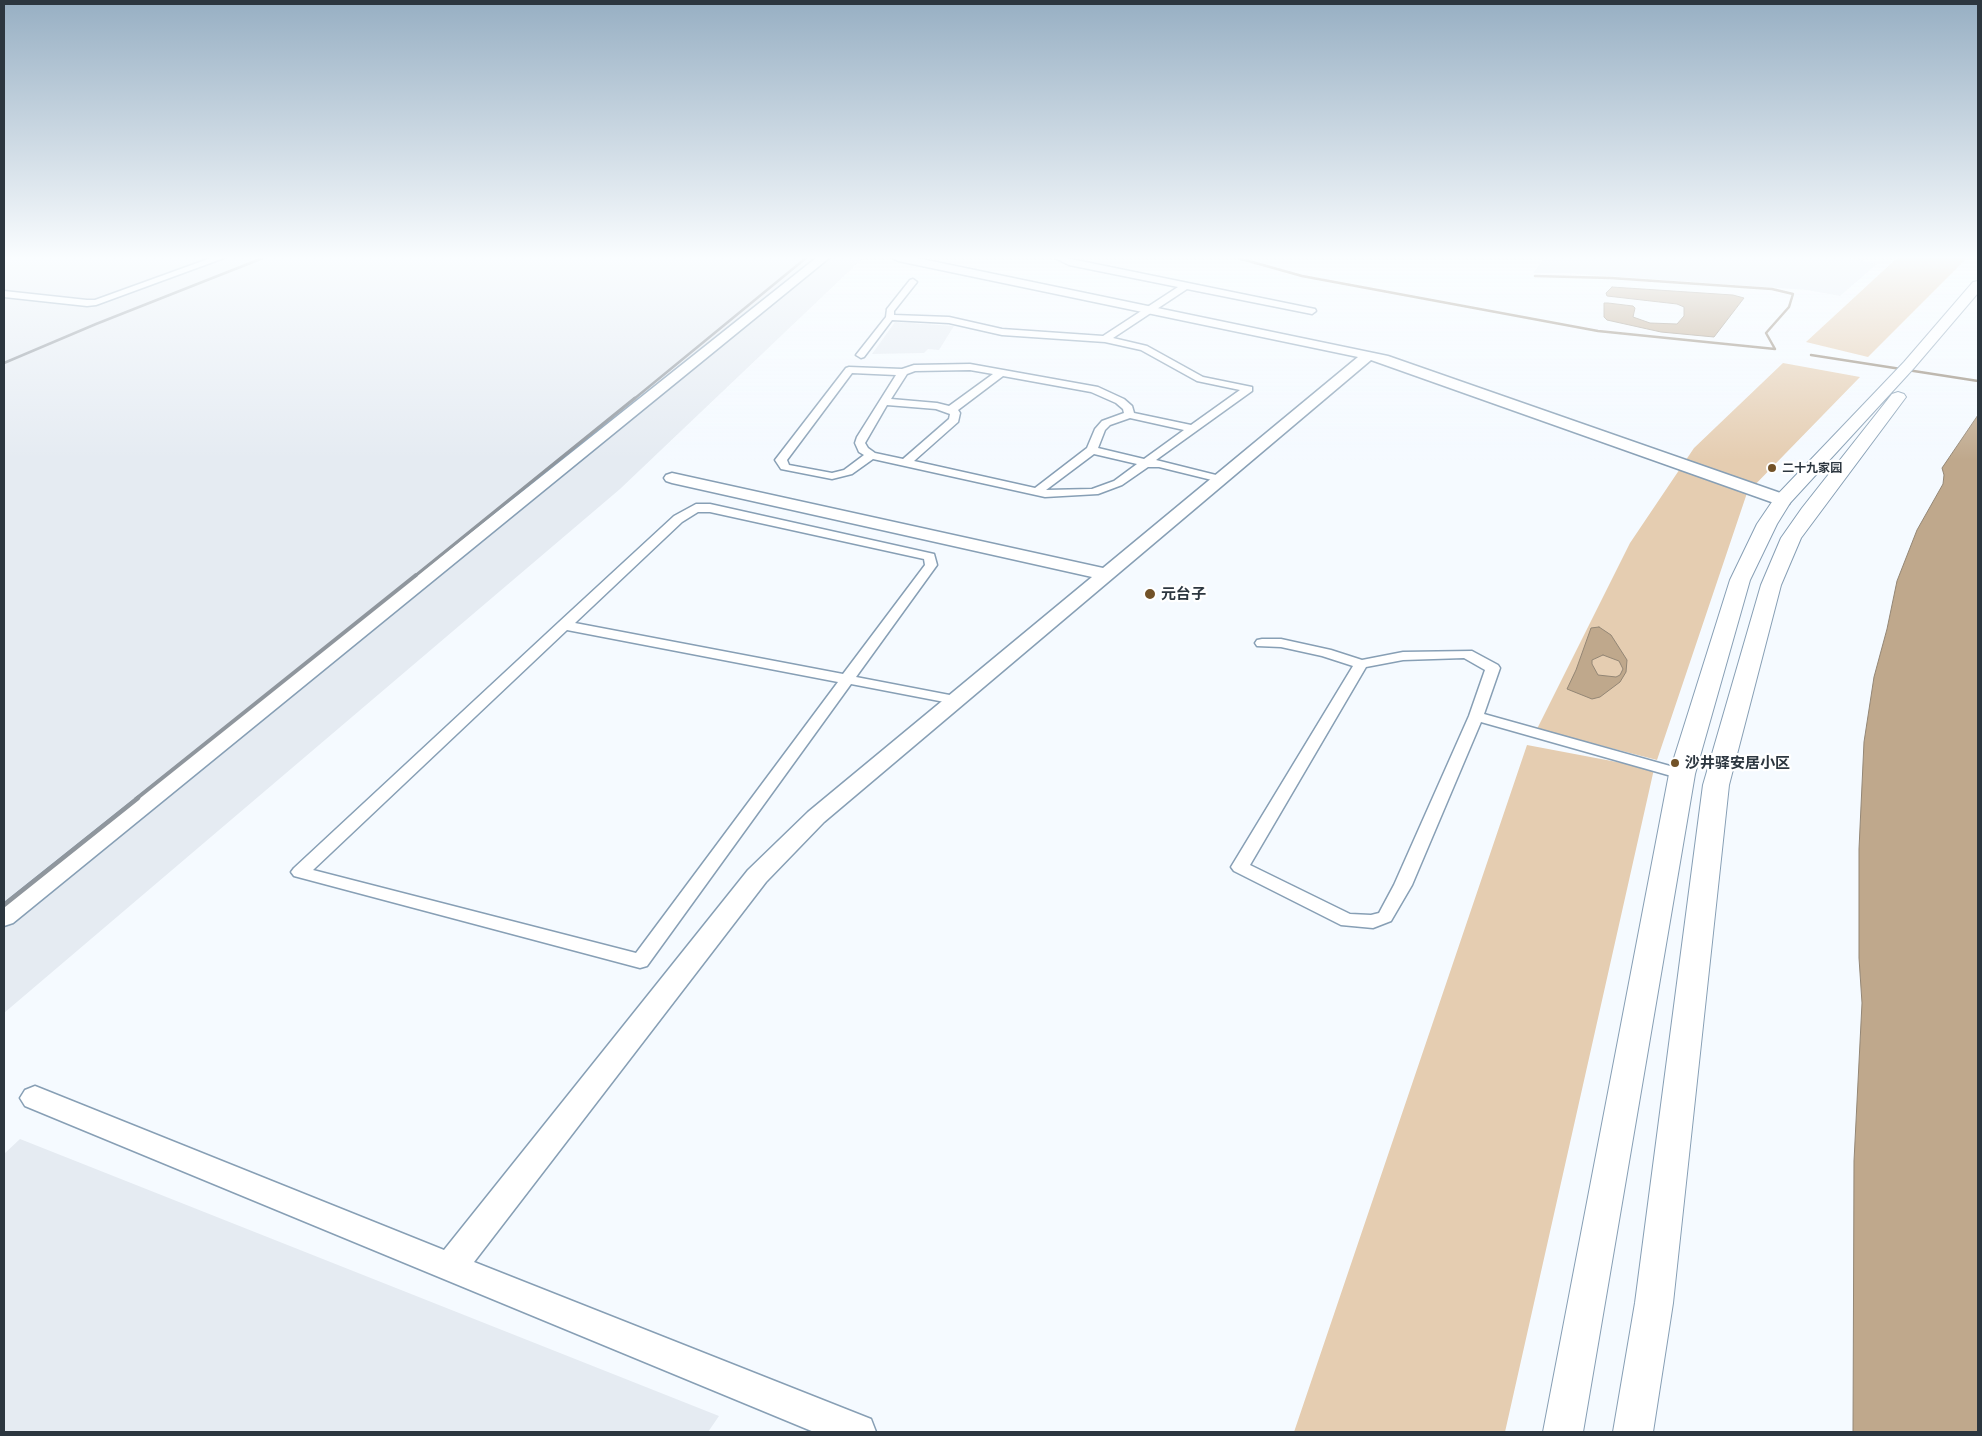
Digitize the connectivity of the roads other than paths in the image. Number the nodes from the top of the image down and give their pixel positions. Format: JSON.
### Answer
{"nodes":[{"id":1,"x":739,"y":325,"type":"edge"},
{"id":2,"x":884,"y":325,"type":"edge"},
{"id":3,"x":971,"y":325,"type":"edge"},
{"id":4,"x":1127,"y":325,"type":"edge"},
{"id":5,"x":1218,"y":325,"type":"edge"},
{"id":6,"x":1947,"y":325,"type":"edge"},
{"id":7,"x":1958,"y":325,"type":"edge"},
{"id":8,"x":1105,"y":339,"type":"junction"},
{"id":9,"x":861,"y":356,"type":"dead end"},
{"id":10,"x":1368,"y":356,"type":"junction"},
{"id":11,"x":1912,"y":370,"type":"junction"},
{"id":12,"x":903,"y":372,"type":"junction"},
{"id":13,"x":999,"y":374,"type":"junction"},
{"id":14,"x":884,"y":402,"type":"junction"},
{"id":15,"x":951,"y":410,"type":"junction"},
{"id":16,"x":1129,"y":415,"type":"junction"},
{"id":17,"x":1193,"y":429,"type":"junction"},
{"id":18,"x":1092,"y":450,"type":"junction"},
{"id":19,"x":871,"y":455,"type":"junction"},
{"id":20,"x":905,"y":463,"type":"junction"},
{"id":21,"x":1146,"y":463,"type":"junction"},
{"id":22,"x":672,"y":478,"type":"dead end"},
{"id":23,"x":1220,"y":479,"type":"junction"},
{"id":24,"x":1037,"y":492,"type":"junction"},
{"id":25,"x":1783,"y":500,"type":"junction"},
{"id":26,"x":1105,"y":574,"type":"junction"},
{"id":27,"x":564,"y":626,"type":"junction"},
{"id":28,"x":1262,"y":643,"type":"dead end"},
{"id":29,"x":1361,"y":664,"type":"junction"},
{"id":30,"x":848,"y":678,"type":"junction"},
{"id":31,"x":956,"y":700,"type":"junction"},
{"id":32,"x":1476,"y":716,"type":"junction"},
{"id":33,"x":1682,"y":774,"type":"junction"},
{"id":34,"x":4,"y":917,"type":"edge"},
{"id":35,"x":35,"y":1098,"type":"dead end"},
{"id":36,"x":451,"y":1267,"type":"junction"},
{"id":37,"x":858,"y":1432,"type":"edge"},
{"id":38,"x":1562,"y":1432,"type":"edge"},
{"id":39,"x":1633,"y":1432,"type":"edge"}],
"edges":[{"from":1,"to":34,"type":"street"},
{"from":2,"to":9,"type":"street"},
{"from":3,"to":8,"type":"street"},
{"from":4,"to":8,"type":"street"},
{"from":5,"to":10,"type":"street"},
{"from":6,"to":11,"type":"main road"},
{"from":7,"to":11,"type":"main road"},
{"from":8,"to":17,"type":"street"},
{"from":10,"to":23,"type":"street"},
{"from":10,"to":25,"type":"street"},
{"from":11,"to":25,"type":"main road"},
{"from":11,"to":39,"type":"main road"},
{"from":12,"to":13,"type":"street"},
{"from":12,"to":14,"type":"street"},
{"from":12,"to":19,"type":"street"},
{"from":13,"to":15,"type":"street"},
{"from":13,"to":16,"type":"street"},
{"from":14,"to":15,"type":"street"},
{"from":14,"to":19,"type":"street"},
{"from":15,"to":20,"type":"street"},
{"from":16,"to":17,"type":"street"},
{"from":16,"to":18,"type":"street"},
{"from":17,"to":21,"type":"street"},
{"from":18,"to":21,"type":"street"},
{"from":18,"to":24,"type":"street"},
{"from":19,"to":20,"type":"street"},
{"from":20,"to":24,"type":"street"},
{"from":21,"to":23,"type":"street"},
{"from":21,"to":24,"type":"street"},
{"from":22,"to":26,"type":"street"},
{"from":23,"to":26,"type":"street"},
{"from":25,"to":33,"type":"main road"},
{"from":26,"to":31,"type":"street"},
{"from":27,"to":30,"type":"street"},
{"from":27,"to":30,"type":"street"},
{"from":27,"to":30,"type":"street"},
{"from":28,"to":29,"type":"street"},
{"from":29,"to":32,"type":"street"},
{"from":29,"to":32,"type":"street"},
{"from":30,"to":31,"type":"street"},
{"from":31,"to":36,"type":"street"},
{"from":32,"to":33,"type":"street"},
{"from":33,"to":38,"type":"main road"},
{"from":35,"to":36,"type":"street"},
{"from":36,"to":37,"type":"street"}]}
